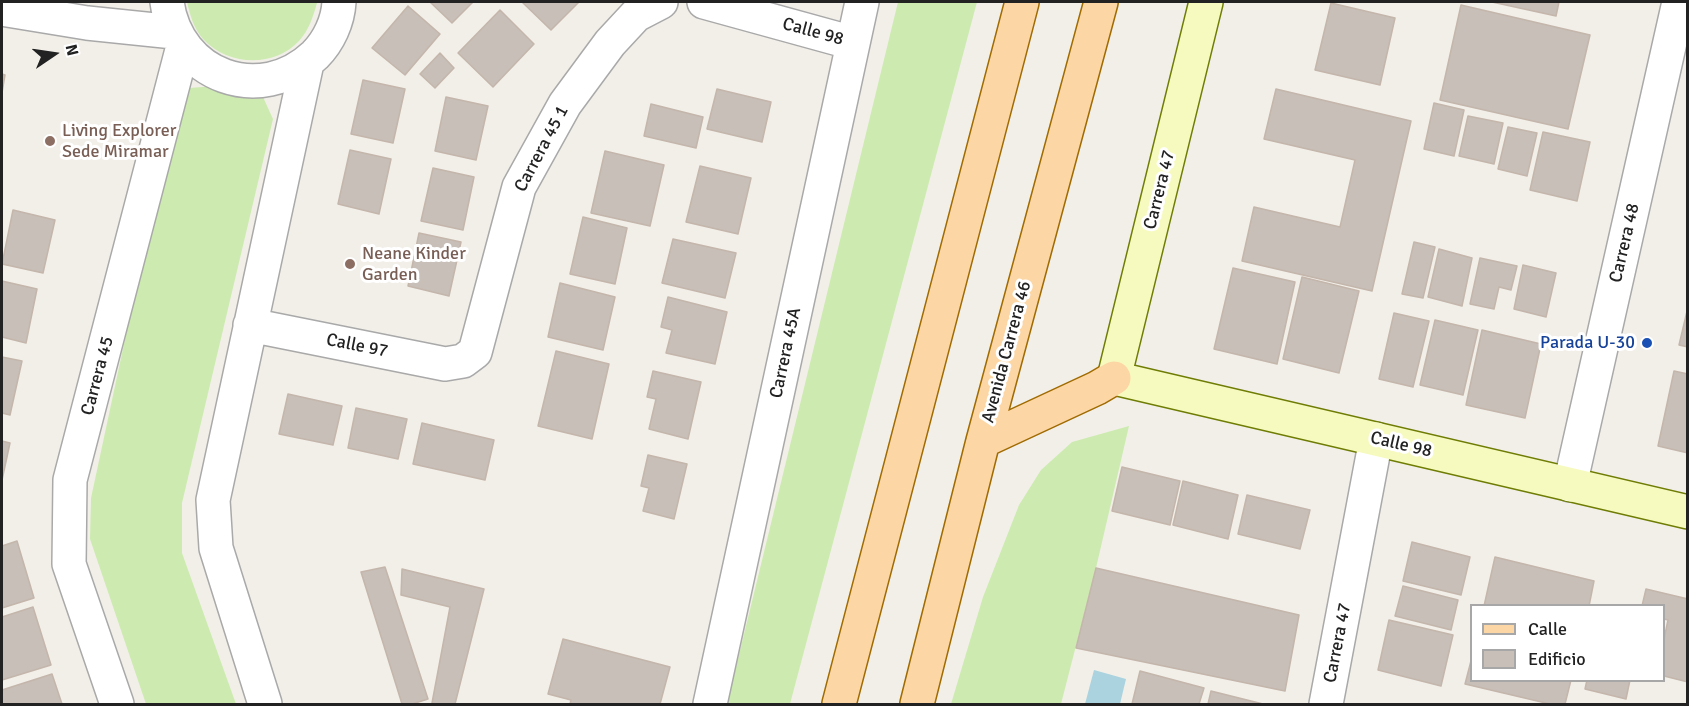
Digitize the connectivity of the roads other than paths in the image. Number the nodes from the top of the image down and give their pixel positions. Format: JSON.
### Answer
{"nodes":[{"id":1,"x":339,"y":2,"type":"edge"},
{"id":2,"x":662,"y":2,"type":"edge"},
{"id":3,"x":704,"y":2,"type":"edge"},
{"id":4,"x":862,"y":2,"type":"edge"},
{"id":5,"x":1022,"y":2,"type":"edge"},
{"id":6,"x":1101,"y":2,"type":"edge"},
{"id":7,"x":1206,"y":2,"type":"edge"},
{"id":8,"x":1679,"y":2,"type":"edge"},
{"id":9,"x":2,"y":9,"type":"edge"},
{"id":10,"x":175,"y":27,"type":"edge"},
{"id":11,"x":854,"y":43,"type":"junction"},
{"id":12,"x":307,"y":63,"type":"junction"},
{"id":13,"x":250,"y":326,"type":"junction"},
{"id":14,"x":463,"y":361,"type":"joint"},
{"id":15,"x":1114,"y":378,"type":"junction"},
{"id":16,"x":1376,"y":439,"type":"junction"},
{"id":17,"x":983,"y":441,"type":"junction"},
{"id":18,"x":1570,"y":485,"type":"junction"},
{"id":19,"x":1688,"y":512,"type":"edge"},
{"id":20,"x":117,"y":705,"type":"edge"},
{"id":21,"x":265,"y":705,"type":"edge"},
{"id":22,"x":710,"y":705,"type":"edge"},
{"id":23,"x":839,"y":705,"type":"edge"},
{"id":24,"x":916,"y":705,"type":"edge"},
{"id":25,"x":1326,"y":705,"type":"edge"}],
"edges":[{"from":1,"to":12,"type":"street"},
{"from":2,"to":14,"type":"street","name":"Carrera 45 1"},
{"from":3,"to":11,"type":"street","name":"Calle 98"},
{"from":4,"to":11,"type":"street","name":"Carrera 45A"},
{"from":5,"to":23,"type":"main road"},
{"from":6,"to":17,"type":"main road","name":"Avenida Carrera 46"},
{"from":7,"to":15,"type":"street","name":"Carrera 47"},
{"from":8,"to":18,"type":"street","name":"Carrera 48"},
{"from":9,"to":10,"type":"street"},
{"from":10,"to":12,"type":"street"},
{"from":10,"to":20,"type":"street","name":"Carrera 45"},
{"from":11,"to":22,"type":"street","name":"Carrera 45A"},
{"from":12,"to":13,"type":"street"},
{"from":13,"to":14,"type":"street","name":"Calle 97"},
{"from":13,"to":21,"type":"street"},
{"from":15,"to":16,"type":"street","name":"Calle 98"},
{"from":15,"to":17,"type":"main road"},
{"from":16,"to":18,"type":"street","name":"Calle 98"},
{"from":16,"to":25,"type":"street","name":"Carrera 47"},
{"from":17,"to":24,"type":"main road","name":"Avenida Carrera 46"},
{"from":18,"to":19,"type":"street","name":"Calle 98"}]}
